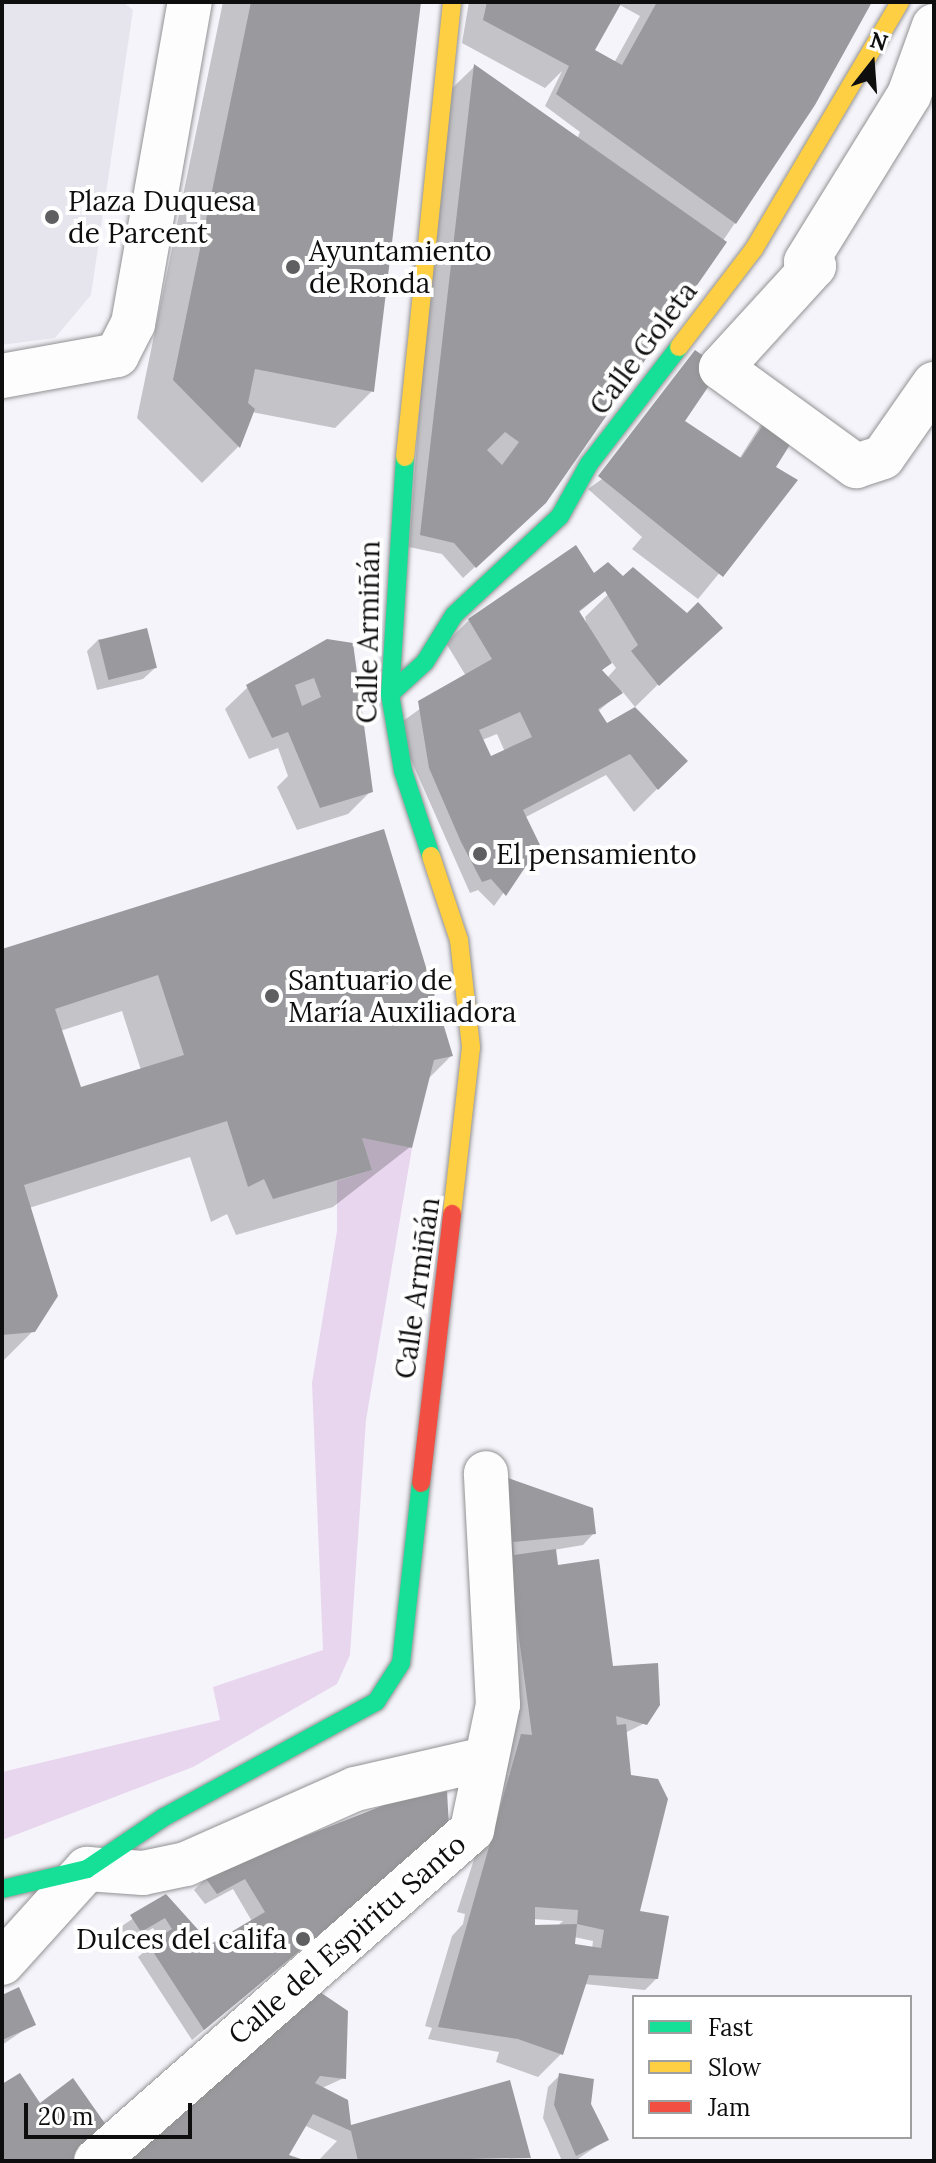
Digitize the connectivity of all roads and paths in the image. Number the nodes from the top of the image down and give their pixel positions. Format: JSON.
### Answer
{"nodes":[{"id":1,"x":190,"y":2,"type":"edge"},
{"id":2,"x":452,"y":2,"type":"edge"},
{"id":3,"x":900,"y":2,"type":"edge"},
{"id":4,"x":934,"y":26,"type":"edge"},
{"id":5,"x":2,"y":376,"type":"edge"},
{"id":6,"x":934,"y":384,"type":"edge"},
{"id":7,"x":390,"y":694,"type":"junction"},
{"id":8,"x":486,"y":1473,"type":"dead end"},
{"id":9,"x":485,"y":1759,"type":"junction"},
{"id":10,"x":87,"y":1869,"type":"junction"},
{"id":11,"x":2,"y":1889,"type":"edge"},
{"id":12,"x":2,"y":1963,"type":"edge"},
{"id":13,"x":96,"y":2161,"type":"edge"}],
"edges":[{"from":1,"to":5,"type":"street"},
{"from":2,"to":7,"type":"street","name":"Calle Armiñán"},
{"from":3,"to":7,"type":"street","name":"Calle Goleta"},
{"from":4,"to":6,"type":"street"},
{"from":7,"to":10,"type":"street","name":"Calle Armiñán"},
{"from":8,"to":9,"type":"street","name":"Calle del Espiritu Santo"},
{"from":9,"to":10,"type":"street"},
{"from":9,"to":13,"type":"street","name":"Calle del Espiritu Santo"},
{"from":10,"to":11,"type":"street"},
{"from":10,"to":12,"type":"street"}]}
